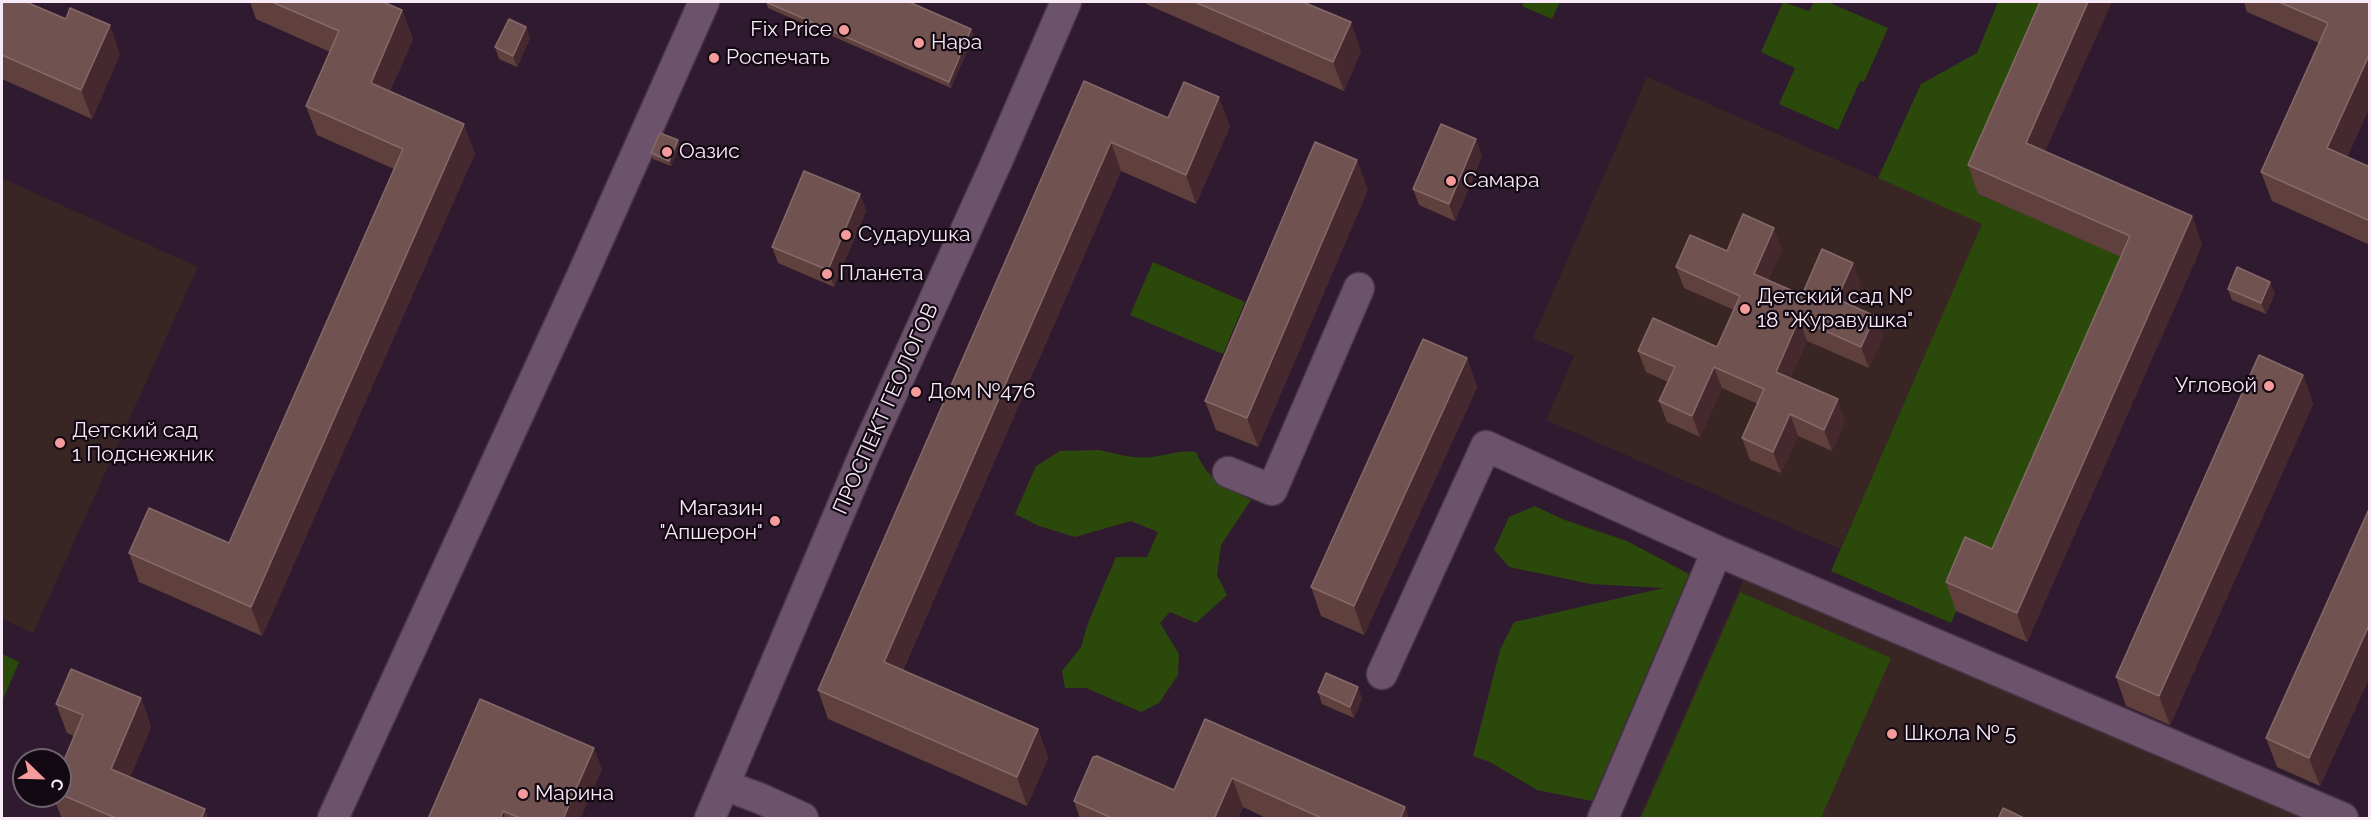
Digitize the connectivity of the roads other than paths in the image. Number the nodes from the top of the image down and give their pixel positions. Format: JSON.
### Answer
{"nodes":[{"id":1,"x":704,"y":2,"type":"edge"},
{"id":2,"x":1060,"y":3,"type":"edge"},
{"id":3,"x":1359,"y":288,"type":"dead end"},
{"id":4,"x":1228,"y":472,"type":"dead end"},
{"id":5,"x":1717,"y":551,"type":"junction"},
{"id":6,"x":1382,"y":674,"type":"dead end"},
{"id":7,"x":724,"y":785,"type":"junction"},
{"id":8,"x":333,"y":819,"type":"edge"},
{"id":9,"x":710,"y":819,"type":"edge"},
{"id":10,"x":803,"y":819,"type":"edge"},
{"id":11,"x":1603,"y":819,"type":"edge"},
{"id":12,"x":2343,"y":819,"type":"edge"}],
"edges":[{"from":1,"to":8,"type":"street"},
{"from":2,"to":7,"type":"street","name":"ПРОСПЕКТ ГЕОЛОГОВ"},
{"from":3,"to":4,"type":"street"},
{"from":5,"to":6,"type":"street"},
{"from":5,"to":11,"type":"street"},
{"from":5,"to":12,"type":"street"},
{"from":7,"to":9,"type":"street","name":"ПРОСПЕКТ ГЕОЛОГОВ"},
{"from":7,"to":10,"type":"street"}]}
